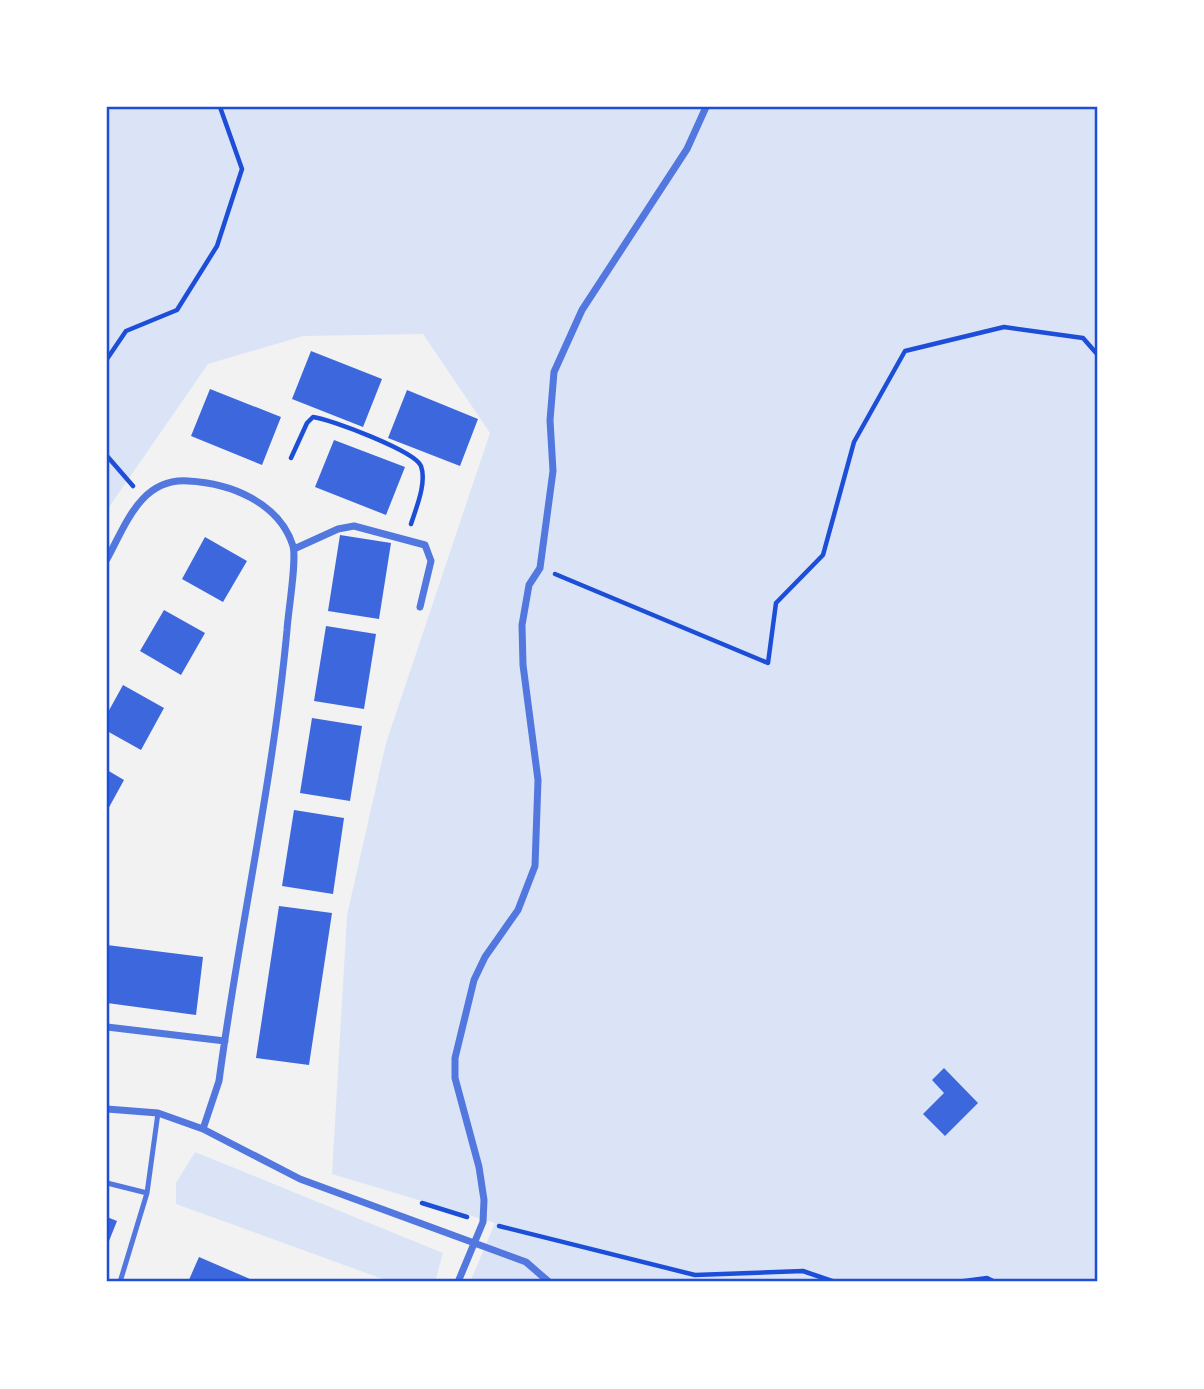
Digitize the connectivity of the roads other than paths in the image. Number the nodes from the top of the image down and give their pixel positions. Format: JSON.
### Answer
{"nodes":[{"id":1,"x":706,"y":107,"type":"edge"},
{"id":2,"x":294,"y":548,"type":"junction"},
{"id":3,"x":107,"y":559,"type":"edge"},
{"id":4,"x":420,"y":607,"type":"dead end"},
{"id":5,"x":107,"y":1027,"type":"edge"},
{"id":6,"x":225,"y":1041,"type":"junction"},
{"id":7,"x":107,"y":1109,"type":"edge"},
{"id":8,"x":158,"y":1114,"type":"junction"},
{"id":9,"x":203,"y":1129,"type":"junction"},
{"id":10,"x":107,"y":1183,"type":"edge"},
{"id":11,"x":147,"y":1193,"type":"junction"},
{"id":12,"x":475,"y":1242,"type":"junction"},
{"id":13,"x":120,"y":1282,"type":"edge"},
{"id":14,"x":458,"y":1282,"type":"edge"},
{"id":15,"x":549,"y":1282,"type":"edge"}],
"edges":[{"from":1,"to":12,"type":"street"},
{"from":2,"to":3,"type":"street"},
{"from":2,"to":4,"type":"street"},
{"from":2,"to":6,"type":"street"},
{"from":5,"to":6,"type":"street"},
{"from":6,"to":9,"type":"street"},
{"from":7,"to":8,"type":"street"},
{"from":8,"to":9,"type":"street"},
{"from":8,"to":11,"type":"lane"},
{"from":9,"to":12,"type":"street"},
{"from":10,"to":11,"type":"lane"},
{"from":11,"to":13,"type":"lane"},
{"from":12,"to":14,"type":"street"},
{"from":12,"to":15,"type":"street"}]}
